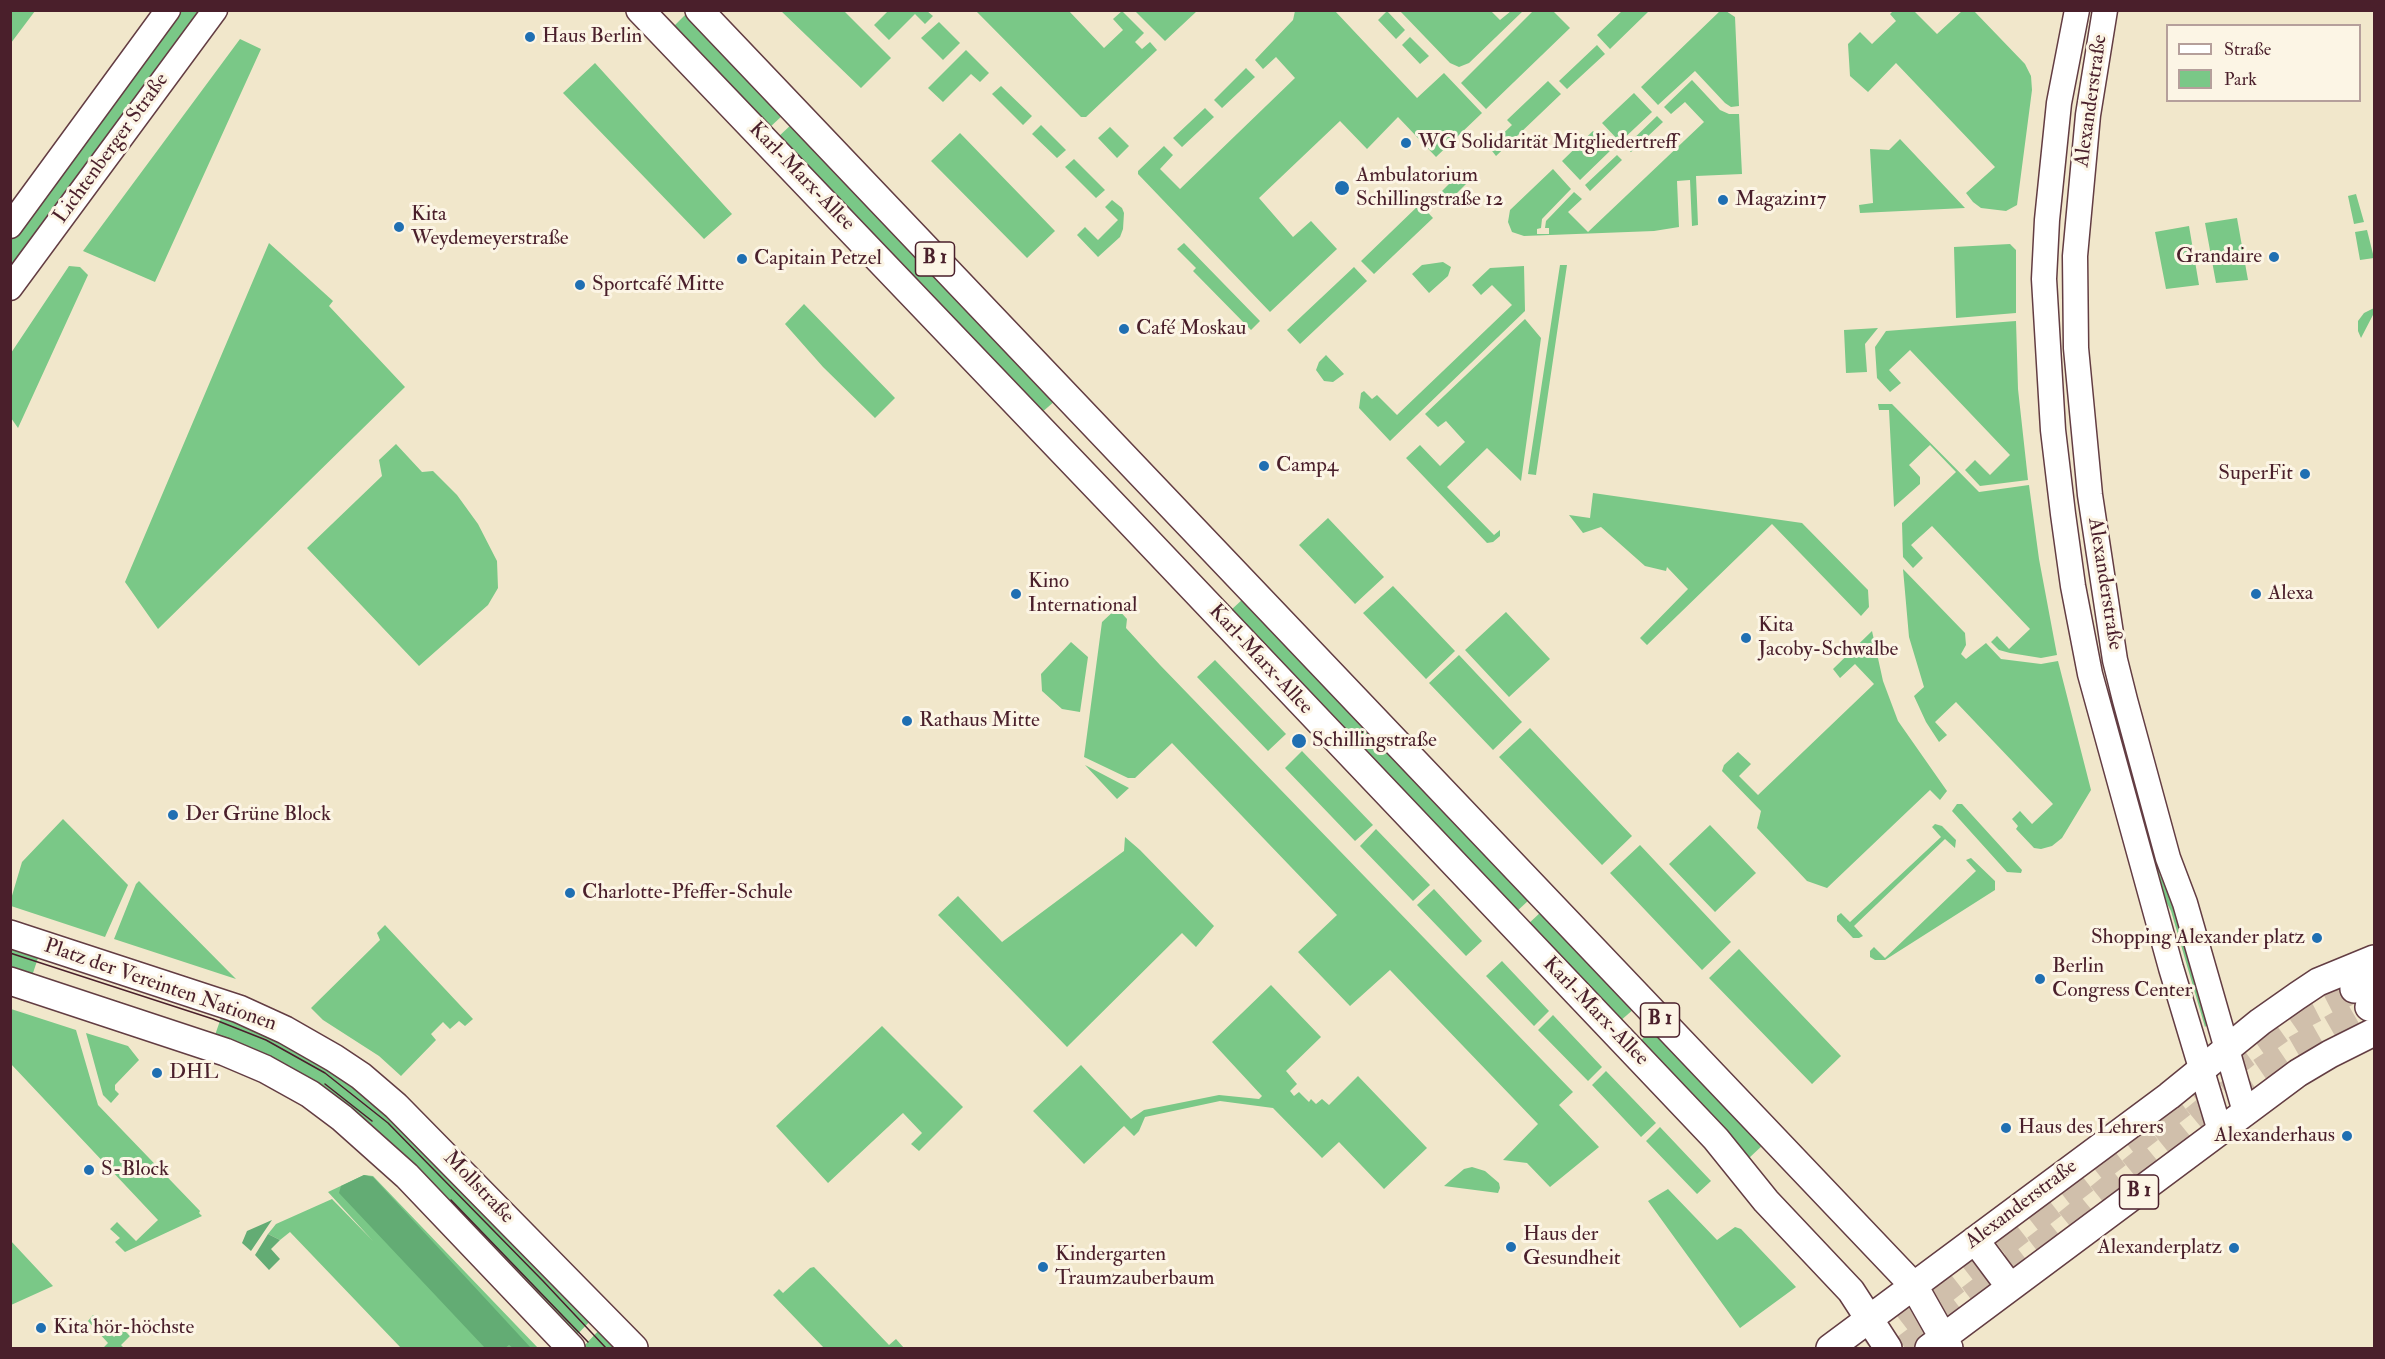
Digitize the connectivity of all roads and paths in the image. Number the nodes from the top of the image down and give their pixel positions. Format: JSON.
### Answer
{"nodes":[{"id":1,"x":168,"y":10,"type":"edge"},
{"id":2,"x":215,"y":10,"type":"edge"},
{"id":3,"x":640,"y":10,"type":"edge"},
{"id":4,"x":699,"y":10,"type":"edge"},
{"id":5,"x":2077,"y":10,"type":"edge"},
{"id":6,"x":2105,"y":10,"type":"edge"},
{"id":7,"x":10,"y":226,"type":"edge"},
{"id":8,"x":10,"y":288,"type":"edge"},
{"id":9,"x":10,"y":934,"type":"edge"},
{"id":10,"x":2374,"y":959,"type":"edge"},
{"id":11,"x":10,"y":981,"type":"edge"},
{"id":12,"x":2369,"y":1003,"type":"edge"},
{"id":13,"x":308,"y":1042,"type":"joint"},
{"id":14,"x":2227,"y":1049,"type":"junction"},
{"id":15,"x":248,"y":1061,"type":"joint"},
{"id":16,"x":2201,"y":1070,"type":"junction"},
{"id":17,"x":2245,"y":1112,"type":"junction"},
{"id":18,"x":2220,"y":1131,"type":"junction"},
{"id":19,"x":1975,"y":1240,"type":"junction"},
{"id":20,"x":1914,"y":1287,"type":"junction"},
{"id":21,"x":2010,"y":1287,"type":"junction"},
{"id":22,"x":1870,"y":1319,"type":"junction"},
{"id":23,"x":1940,"y":1345,"type":"edge"},
{"id":24,"x":571,"y":1348,"type":"edge"},
{"id":25,"x":634,"y":1348,"type":"edge"},
{"id":26,"x":1830,"y":1348,"type":"edge"},
{"id":27,"x":1888,"y":1348,"type":"edge"}],
"edges":[{"from":1,"to":7,"type":"main road","name":"Lichtenberger Straße"},
{"from":2,"to":8,"type":"main road","name":"Lichtenberger Straße"},
{"from":3,"to":22,"type":"main road","name":"Karl-Marx-Allee","number":"B 1"},
{"from":4,"to":20,"type":"main road","name":"Karl-Marx-Allee","number":"B 1"},
{"from":5,"to":16,"type":"main road","name":"Alexanderstraße"},
{"from":6,"to":14,"type":"main road","name":"Alexanderstraße"},
{"from":9,"to":13,"type":"main road","name":"Platz der Vereinten Nationen"},
{"from":10,"to":14,"type":"main road"},
{"from":11,"to":15,"type":"main road","name":"Platz der Vereinten Nationen"},
{"from":12,"to":17,"type":"main road","number":"B 1"},
{"from":13,"to":25,"type":"main road","name":"Mollstraße"},
{"from":14,"to":16,"type":"main road"},
{"from":14,"to":17,"type":"main road","name":"Alexanderstraße"},
{"from":15,"to":24,"type":"main road","name":"Mollstraße"},
{"from":16,"to":18,"type":"main road","name":"Alexanderstraße"},
{"from":16,"to":19,"type":"main road","name":"Alexanderstraße"},
{"from":17,"to":18,"type":"main road","number":"B 1"},
{"from":18,"to":21,"type":"main road","number":"B 1"},
{"from":19,"to":20,"type":"main road","name":"Alexanderstraße"},
{"from":19,"to":21,"type":"main road"},
{"from":20,"to":22,"type":"main road","name":"Alexanderstraße"},
{"from":20,"to":23,"type":"main road","name":"Karl-Marx-Allee"},
{"from":21,"to":23,"type":"main road","number":"B 1"},
{"from":22,"to":26,"type":"main road","name":"Alexanderstraße"},
{"from":22,"to":27,"type":"main road","number":"B 1"}]}
